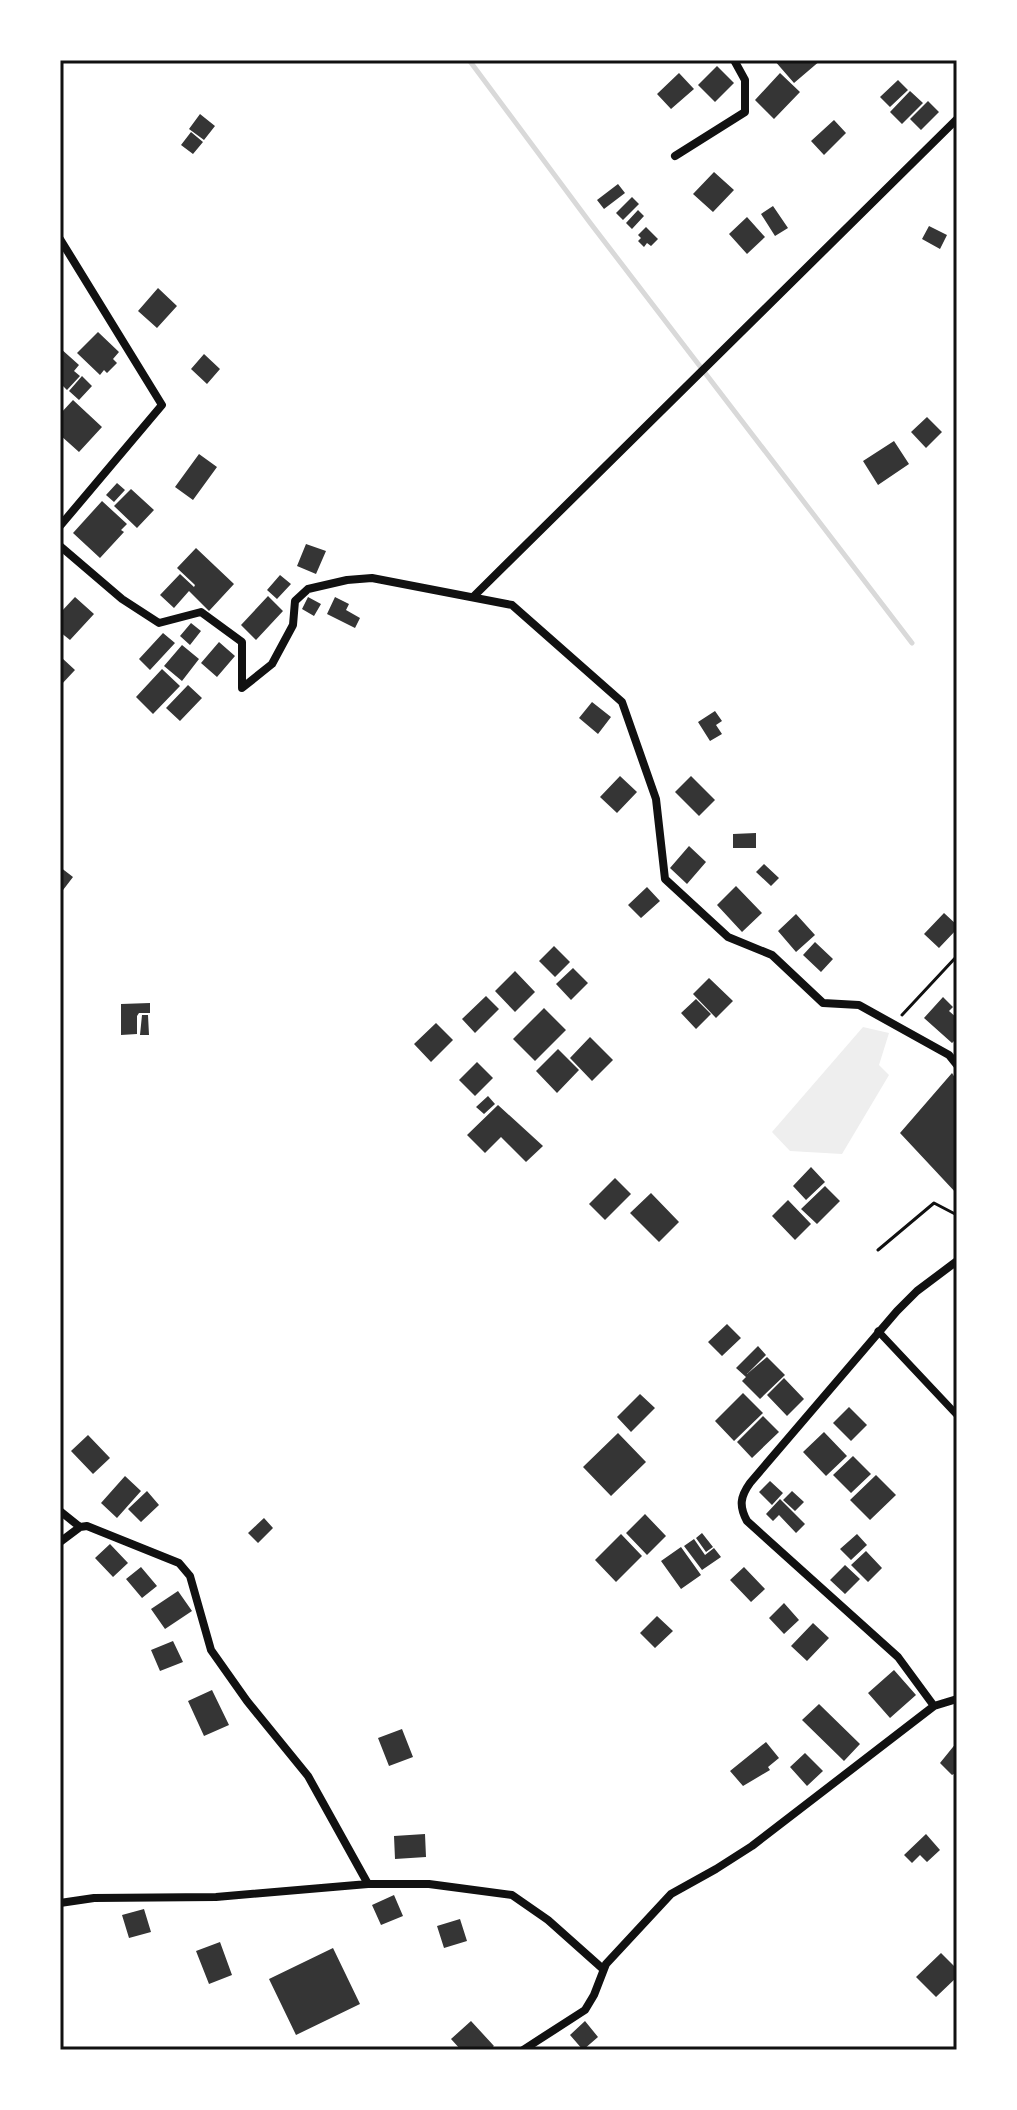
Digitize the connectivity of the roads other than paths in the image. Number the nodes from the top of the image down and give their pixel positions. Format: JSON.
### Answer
{"nodes":[{"id":1,"x":734,"y":60,"type":"edge"},
{"id":2,"x":957,"y":119,"type":"edge"},
{"id":3,"x":675,"y":156,"type":"dead end"},
{"id":4,"x":60,"y":239,"type":"edge"},
{"id":5,"x":60,"y":526,"type":"edge"},
{"id":6,"x":60,"y":546,"type":"edge"},
{"id":7,"x":473,"y":597,"type":"junction"},
{"id":8,"x":957,"y":1065,"type":"edge"},
{"id":9,"x":957,"y":1261,"type":"edge"},
{"id":10,"x":878,"y":1331,"type":"junction"},
{"id":11,"x":957,"y":1415,"type":"edge"},
{"id":12,"x":60,"y":1511,"type":"edge"},
{"id":13,"x":80,"y":1527,"type":"junction"},
{"id":14,"x":60,"y":1542,"type":"edge"},
{"id":15,"x":957,"y":1699,"type":"edge"},
{"id":16,"x":934,"y":1706,"type":"junction"},
{"id":17,"x":368,"y":1884,"type":"junction"},
{"id":18,"x":60,"y":1903,"type":"edge"},
{"id":19,"x":603,"y":1969,"type":"junction"},
{"id":20,"x":523,"y":2050,"type":"edge"}],
"edges":[{"from":1,"to":3,"type":"street"},
{"from":2,"to":7,"type":"street"},
{"from":4,"to":5,"type":"street"},
{"from":6,"to":7,"type":"street"},
{"from":7,"to":8,"type":"street"},
{"from":9,"to":10,"type":"street"},
{"from":10,"to":11,"type":"street"},
{"from":10,"to":16,"type":"street"},
{"from":12,"to":13,"type":"street"},
{"from":13,"to":14,"type":"street"},
{"from":13,"to":17,"type":"street"},
{"from":15,"to":16,"type":"street"},
{"from":16,"to":19,"type":"street"},
{"from":17,"to":18,"type":"street"},
{"from":17,"to":19,"type":"street"},
{"from":19,"to":20,"type":"street"}]}
